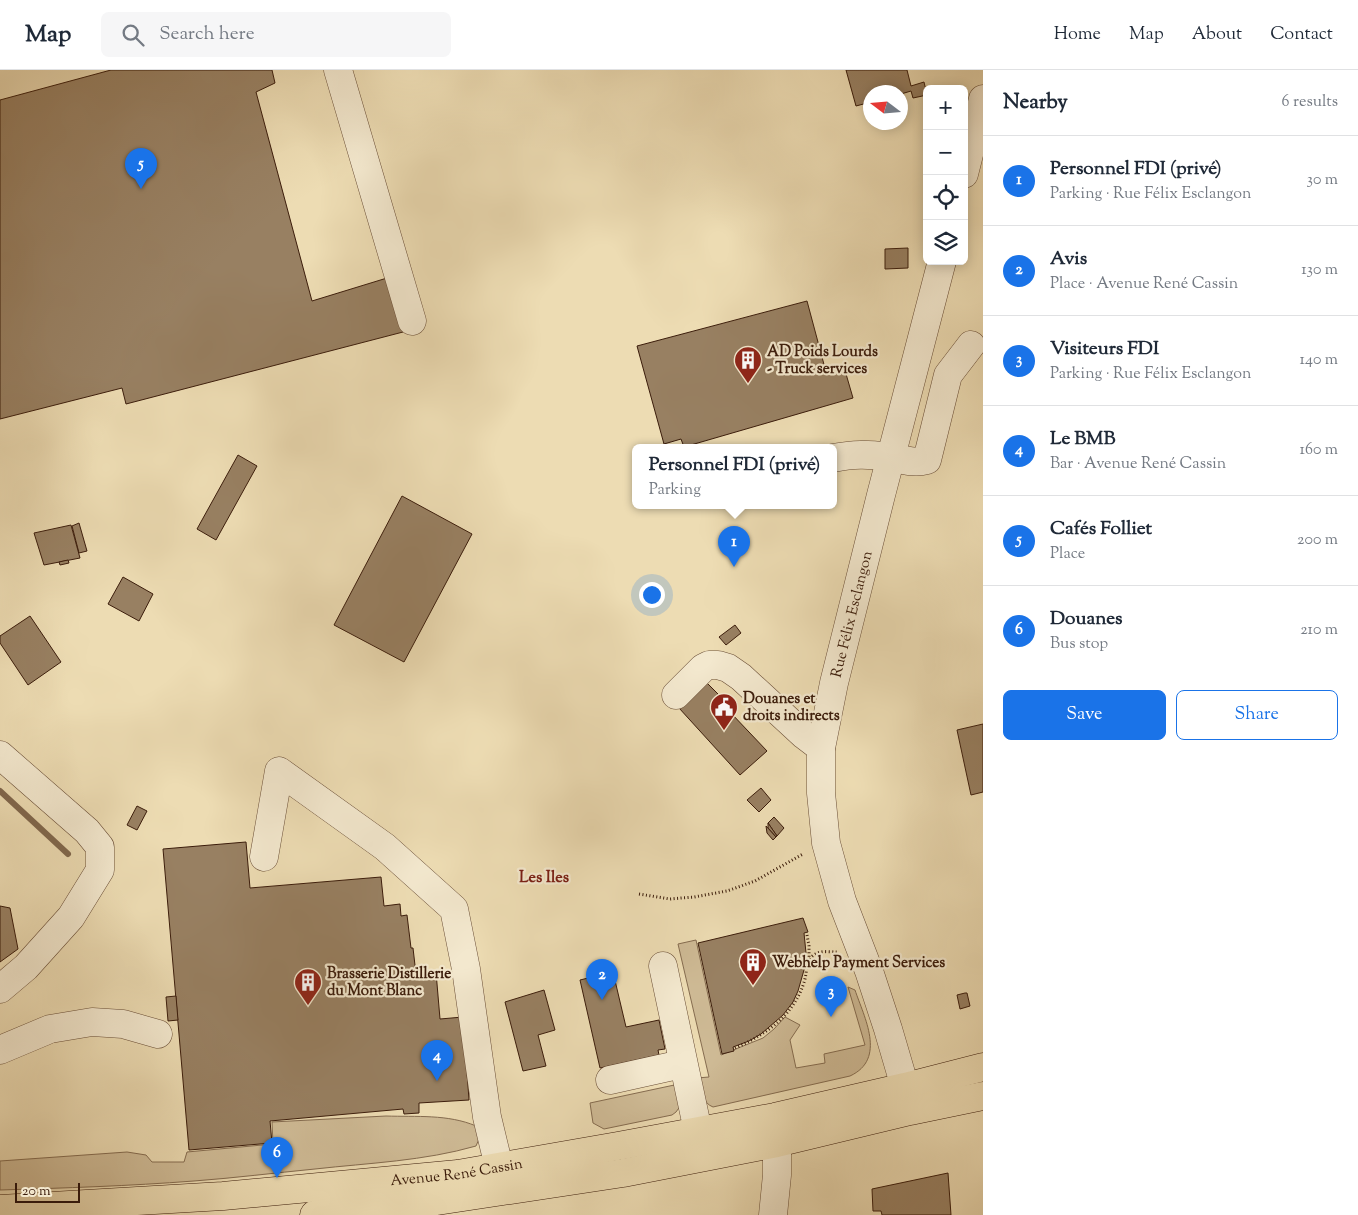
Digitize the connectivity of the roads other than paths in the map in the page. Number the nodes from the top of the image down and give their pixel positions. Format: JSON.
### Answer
{"nodes":[{"id":1,"x":338,"y":70,"type":"edge"},
{"id":2,"x":983,"y":99,"type":"edge"},
{"id":3,"x":968,"y":158,"type":"edge"},
{"id":4,"x":941,"y":265,"type":"edge"},
{"id":5,"x":412,"y":321,"type":"dead end"},
{"id":6,"x":971,"y":346,"type":"dead end"},
{"id":7,"x":837,"y":457,"type":"edge"},
{"id":8,"x":890,"y":457,"type":"junction"},
{"id":9,"x":676,"y":695,"type":"dead end"},
{"id":10,"x":821,"y":748,"type":"junction"},
{"id":11,"x":0,"y":755,"type":"edge"},
{"id":12,"x":264,"y":857,"type":"dead end"},
{"id":13,"x":663,"y":966,"type":"dead end"},
{"id":14,"x":0,"y":989,"type":"edge"},
{"id":15,"x":158,"y":1034,"type":"dead end"},
{"id":16,"x":0,"y":1050,"type":"edge"},
{"id":17,"x":983,"y":1067,"type":"edge"},
{"id":18,"x":684,"y":1069,"type":"junction"},
{"id":19,"x":610,"y":1080,"type":"dead end"},
{"id":20,"x":983,"y":1096,"type":"edge"},
{"id":21,"x":908,"y":1099,"type":"junction"},
{"id":22,"x":776,"y":1130,"type":"junction"},
{"id":23,"x":698,"y":1132,"type":"junction"},
{"id":24,"x":500,"y":1179,"type":"junction"},
{"id":25,"x":0,"y":1209,"type":"edge"},
{"id":26,"x":314,"y":1215,"type":"edge"},
{"id":27,"x":773,"y":1215,"type":"edge"}],
"edges":[{"from":1,"to":5,"type":"street"},
{"from":2,"to":3,"type":"street"},
{"from":4,"to":8,"type":"street","name":"Rue Félix Esclangon"},
{"from":6,"to":8,"type":"street"},
{"from":7,"to":8,"type":"street"},
{"from":8,"to":10,"type":"street","name":"Rue Félix Esclangon"},
{"from":9,"to":10,"type":"street"},
{"from":10,"to":21,"type":"street","name":"Rue Félix Esclangon"},
{"from":11,"to":14,"type":"street"},
{"from":12,"to":24,"type":"street"},
{"from":13,"to":18,"type":"street"},
{"from":15,"to":16,"type":"street"},
{"from":17,"to":21,"type":"main road"},
{"from":18,"to":19,"type":"street"},
{"from":18,"to":23,"type":"street"},
{"from":20,"to":21,"type":"main road"},
{"from":21,"to":22,"type":"main road","name":"Avenue René Cassin"},
{"from":22,"to":23,"type":"main road","name":"Avenue René Cassin"},
{"from":22,"to":24,"type":"main road","name":"Avenue René Cassin"},
{"from":22,"to":27,"type":"street"},
{"from":23,"to":24,"type":"main road","name":"Avenue René Cassin"},
{"from":24,"to":25,"type":"main road","name":"Avenue René Cassin"},
{"from":24,"to":26,"type":"main road","name":"Avenue René Cassin"}]}
